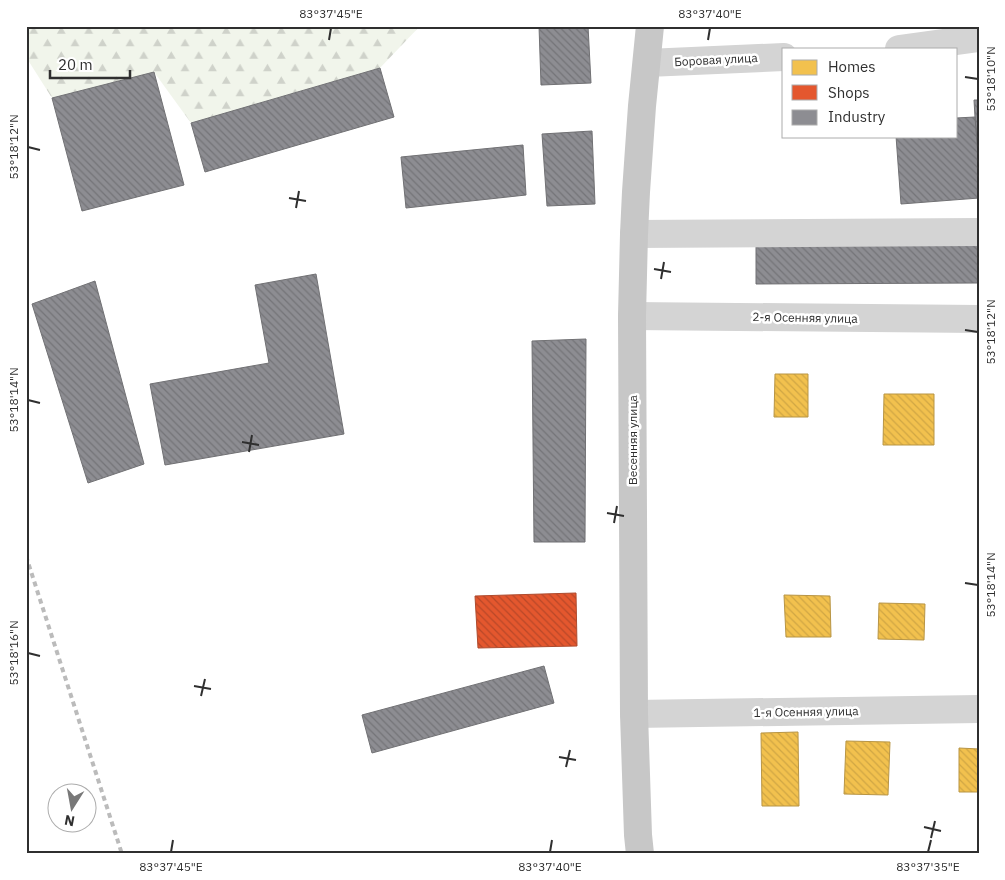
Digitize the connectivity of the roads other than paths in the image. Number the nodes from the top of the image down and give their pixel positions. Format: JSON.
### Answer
{"nodes":[{"id":1,"x":650,"y":26,"type":"edge"},
{"id":2,"x":979,"y":38,"type":"edge"},
{"id":3,"x":905,"y":48,"type":"edge"},
{"id":4,"x":782,"y":57,"type":"edge"},
{"id":5,"x":647,"y":63,"type":"junction"},
{"id":6,"x":979,"y":232,"type":"edge"},
{"id":7,"x":634,"y":234,"type":"junction"},
{"id":8,"x":632,"y":316,"type":"junction"},
{"id":9,"x":979,"y":319,"type":"edge"},
{"id":10,"x":979,"y":709,"type":"edge"},
{"id":11,"x":634,"y":714,"type":"junction"},
{"id":12,"x":640,"y":854,"type":"edge"}],
"edges":[{"from":1,"to":5,"type":"main road","name":"Весенняя улица"},
{"from":2,"to":3,"type":"street"},
{"from":4,"to":5,"type":"street","name":"Боровая улица"},
{"from":5,"to":7,"type":"main road","name":"Весенняя улица"},
{"from":6,"to":7,"type":"street"},
{"from":7,"to":8,"type":"main road","name":"Весенняя улица"},
{"from":8,"to":9,"type":"street","name":"2-я Осенняя улица"},
{"from":8,"to":11,"type":"main road","name":"Весенняя улица"},
{"from":10,"to":11,"type":"street","name":"1-я Осенняя улица"},
{"from":11,"to":12,"type":"main road","name":"Весенняя улица"}]}
